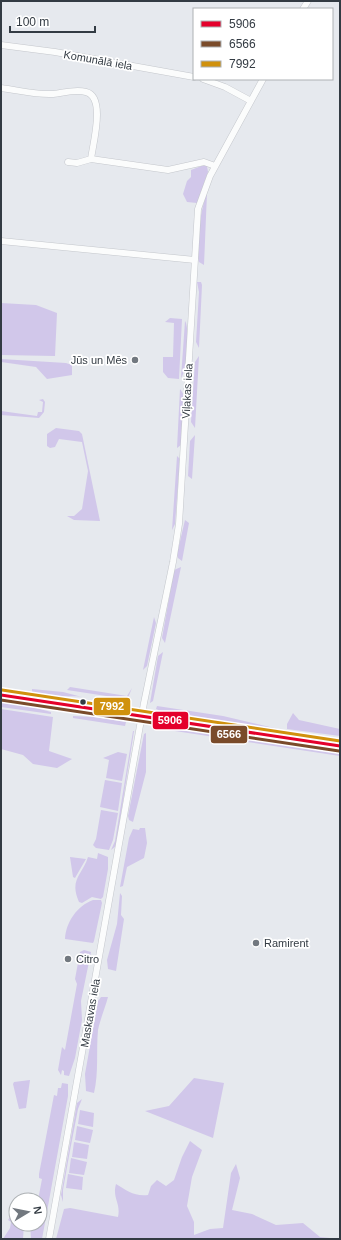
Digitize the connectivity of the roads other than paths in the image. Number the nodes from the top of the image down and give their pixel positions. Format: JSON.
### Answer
{"nodes":[{"id":1,"x":1,"y":46,"type":"edge"},
{"id":2,"x":193,"y":77,"type":"edge"},
{"id":3,"x":206,"y":80,"type":"edge"},
{"id":4,"x":262,"y":80,"type":"edge"},
{"id":5,"x":1,"y":88,"type":"edge"},
{"id":6,"x":251,"y":101,"type":"junction"},
{"id":7,"x":91,"y":159,"type":"junction"},
{"id":8,"x":68,"y":162,"type":"dead end"},
{"id":9,"x":215,"y":166,"type":"junction"},
{"id":10,"x":1,"y":241,"type":"edge"},
{"id":11,"x":194,"y":260,"type":"junction"},
{"id":12,"x":1,"y":695,"type":"edge"},
{"id":13,"x":142,"y":716,"type":"junction"},
{"id":14,"x":340,"y":746,"type":"edge"},
{"id":15,"x":49,"y":1239,"type":"edge"}],
"edges":[{"from":1,"to":2,"type":"street","name":"Komunālā iela"},
{"from":3,"to":6,"type":"street"},
{"from":4,"to":6,"type":"street","name":"Viļakas iela"},
{"from":5,"to":7,"type":"street"},
{"from":6,"to":9,"type":"street","name":"Viļakas iela"},
{"from":7,"to":8,"type":"street"},
{"from":7,"to":9,"type":"street"},
{"from":9,"to":11,"type":"street","name":"Viļakas iela"},
{"from":10,"to":11,"type":"street"},
{"from":11,"to":13,"type":"street","name":"Viļakas iela"},
{"from":12,"to":13,"type":"main road"},
{"from":13,"to":14,"type":"main road"},
{"from":13,"to":15,"type":"street","name":"Maskavas iela"}]}
